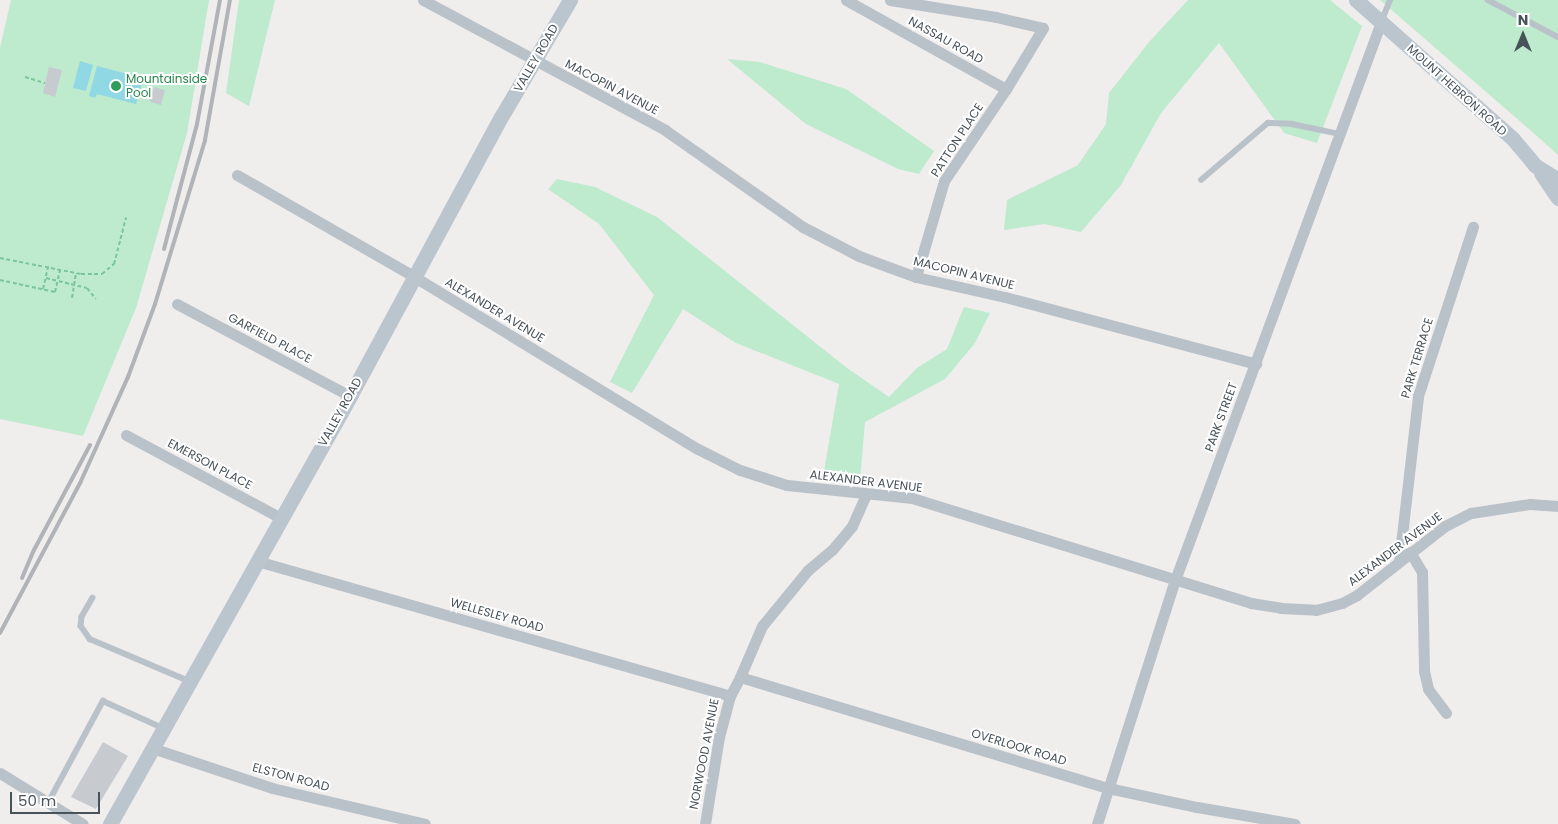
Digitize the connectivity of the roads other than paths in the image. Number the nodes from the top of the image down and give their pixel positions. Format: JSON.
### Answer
{"nodes":[{"id":1,"x":423,"y":0,"type":"edge"},
{"id":2,"x":570,"y":0,"type":"edge"},
{"id":3,"x":846,"y":0,"type":"edge"},
{"id":4,"x":890,"y":0,"type":"edge"},
{"id":5,"x":1356,"y":0,"type":"edge"},
{"id":6,"x":1390,"y":0,"type":"edge"},
{"id":7,"x":1490,"y":0,"type":"edge"},
{"id":8,"x":1381,"y":22,"type":"junction"},
{"id":9,"x":1043,"y":28,"type":"joint"},
{"id":10,"x":1558,"y":37,"type":"edge"},
{"id":11,"x":535,"y":62,"type":"junction"},
{"id":12,"x":1006,"y":89,"type":"junction"},
{"id":13,"x":1340,"y":134,"type":"junction"},
{"id":14,"x":1536,"y":166,"type":"junction"},
{"id":15,"x":237,"y":175,"type":"dead end"},
{"id":16,"x":1201,"y":180,"type":"dead end"},
{"id":17,"x":1558,"y":180,"type":"edge"},
{"id":18,"x":1558,"y":198,"type":"edge"},
{"id":19,"x":1473,"y":227,"type":"dead end"},
{"id":20,"x":414,"y":276,"type":"junction"},
{"id":21,"x":916,"y":277,"type":"junction"},
{"id":22,"x":177,"y":304,"type":"dead end"},
{"id":23,"x":1256,"y":364,"type":"junction"},
{"id":24,"x":350,"y":396,"type":"junction"},
{"id":25,"x":126,"y":434,"type":"dead end"},
{"id":26,"x":866,"y":495,"type":"junction"},
{"id":27,"x":1558,"y":506,"type":"edge"},
{"id":28,"x":281,"y":518,"type":"junction"},
{"id":29,"x":1410,"y":552,"type":"junction"},
{"id":30,"x":1399,"y":560,"type":"junction"},
{"id":31,"x":257,"y":561,"type":"junction"},
{"id":32,"x":1175,"y":580,"type":"junction"},
{"id":33,"x":93,"y":598,"type":"dead end"},
{"id":34,"x":740,"y":677,"type":"junction"},
{"id":35,"x":191,"y":682,"type":"junction"},
{"id":36,"x":730,"y":696,"type":"junction"},
{"id":37,"x":1446,"y":713,"type":"dead end"},
{"id":38,"x":164,"y":728,"type":"junction"},
{"id":39,"x":152,"y":748,"type":"junction"},
{"id":40,"x":0,"y":773,"type":"edge"},
{"id":41,"x":1108,"y":788,"type":"junction"},
{"id":42,"x":48,"y":803,"type":"junction"},
{"id":43,"x":83,"y":824,"type":"edge"},
{"id":44,"x":110,"y":824,"type":"edge"},
{"id":45,"x":425,"y":824,"type":"edge"},
{"id":46,"x":705,"y":824,"type":"edge"},
{"id":47,"x":1097,"y":824,"type":"edge"},
{"id":48,"x":1295,"y":824,"type":"edge"}],
"edges":[{"from":1,"to":11,"type":"street","name":"MACOPIN AVENUE"},
{"from":2,"to":11,"type":"main road","name":"VALLEY ROAD"},
{"from":3,"to":12,"type":"street","name":"NASSAU ROAD"},
{"from":4,"to":9,"type":"street","name":"NASSAU ROAD"},
{"from":5,"to":8,"type":"main road","name":"MOUNT HEBRON ROAD"},
{"from":6,"to":8,"type":"lane"},
{"from":7,"to":10,"type":"lane"},
{"from":8,"to":13,"type":"street","name":"PARK STREET"},
{"from":8,"to":14,"type":"main road","name":"MOUNT HEBRON ROAD"},
{"from":9,"to":12,"type":"street","name":"PATTON PLACE"},
{"from":11,"to":20,"type":"main road","name":"VALLEY ROAD"},
{"from":11,"to":21,"type":"street","name":"MACOPIN AVENUE"},
{"from":12,"to":21,"type":"street","name":"PATTON PLACE"},
{"from":13,"to":16,"type":"lane"},
{"from":13,"to":23,"type":"street","name":"PARK STREET"},
{"from":14,"to":17,"type":"main road","name":"MOUNT HEBRON ROAD"},
{"from":14,"to":18,"type":"main road"},
{"from":15,"to":20,"type":"street","name":"ALEXANDER AVENUE"},
{"from":19,"to":30,"type":"street","name":"PARK TERRACE"},
{"from":20,"to":24,"type":"main road","name":"VALLEY ROAD"},
{"from":20,"to":26,"type":"street","name":"ALEXANDER AVENUE"},
{"from":21,"to":23,"type":"street","name":"MACOPIN AVENUE"},
{"from":22,"to":24,"type":"street","name":"GARFIELD PLACE"},
{"from":23,"to":32,"type":"street","name":"PARK STREET"},
{"from":24,"to":28,"type":"main road","name":"VALLEY ROAD"},
{"from":25,"to":28,"type":"street","name":"EMERSON PLACE"},
{"from":26,"to":32,"type":"street","name":"ALEXANDER AVENUE"},
{"from":26,"to":34,"type":"street","name":"NORWOOD AVENUE"},
{"from":27,"to":29,"type":"street","name":"ALEXANDER AVENUE"},
{"from":28,"to":31,"type":"main road","name":"VALLEY ROAD"},
{"from":29,"to":30,"type":"street","name":"ALEXANDER AVENUE"},
{"from":29,"to":37,"type":"street"},
{"from":30,"to":32,"type":"street","name":"ALEXANDER AVENUE"},
{"from":31,"to":35,"type":"main road","name":"VALLEY ROAD"},
{"from":31,"to":36,"type":"street","name":"WELLESLEY ROAD"},
{"from":32,"to":41,"type":"street","name":"PARK STREET"},
{"from":33,"to":35,"type":"lane"},
{"from":34,"to":36,"type":"street","name":"NORWOOD AVENUE"},
{"from":34,"to":41,"type":"street","name":"OVERLOOK ROAD"},
{"from":35,"to":38,"type":"main road","name":"VALLEY ROAD"},
{"from":36,"to":46,"type":"street","name":"NORWOOD AVENUE"},
{"from":38,"to":39,"type":"main road","name":"VALLEY ROAD"},
{"from":38,"to":42,"type":"lane"},
{"from":39,"to":44,"type":"main road","name":"VALLEY ROAD"},
{"from":39,"to":45,"type":"street","name":"ELSTON ROAD"},
{"from":40,"to":42,"type":"street"},
{"from":41,"to":47,"type":"street","name":"PARK STREET"},
{"from":41,"to":48,"type":"street","name":"OVERLOOK ROAD"},
{"from":42,"to":43,"type":"street"}]}
